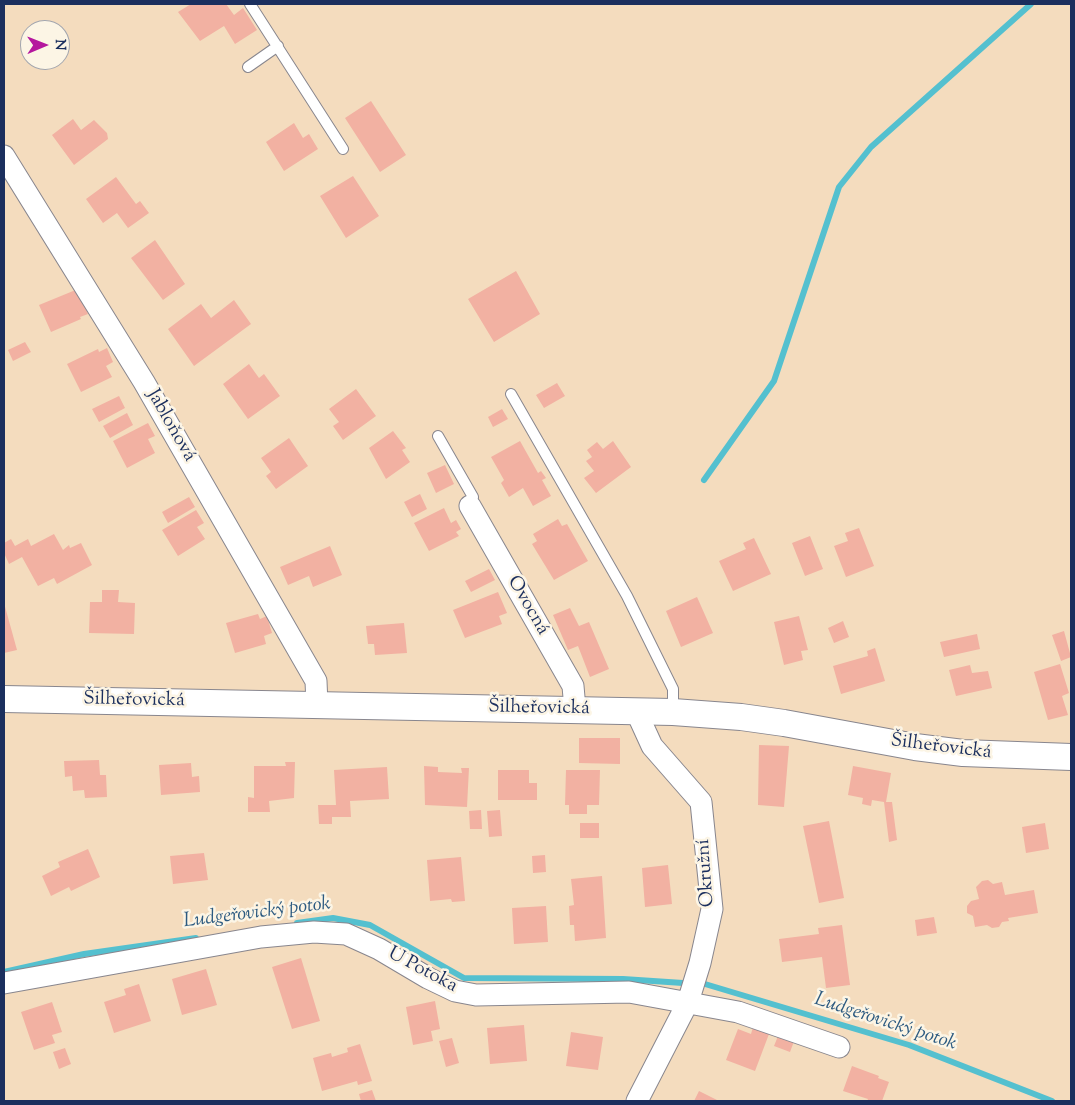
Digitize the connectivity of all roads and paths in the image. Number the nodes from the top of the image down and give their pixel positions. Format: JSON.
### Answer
{"nodes":[{"id":1,"x":250,"y":4,"type":"edge"},
{"id":2,"x":278,"y":46,"type":"junction"},
{"id":3,"x":248,"y":67,"type":"dead end"},
{"id":4,"x":343,"y":149,"type":"dead end"},
{"id":5,"x":4,"y":156,"type":"edge"},
{"id":6,"x":511,"y":394,"type":"dead end"},
{"id":7,"x":438,"y":436,"type":"dead end"},
{"id":8,"x":470,"y":506,"type":"joint"},
{"id":9,"x":4,"y":699,"type":"edge"},
{"id":10,"x":317,"y":705,"type":"junction"},
{"id":11,"x":575,"y":709,"type":"junction"},
{"id":12,"x":636,"y":711,"type":"junction"},
{"id":13,"x":672,"y":712,"type":"junction"},
{"id":14,"x":1071,"y":757,"type":"edge"},
{"id":15,"x":4,"y":983,"type":"edge"},
{"id":16,"x":688,"y":1002,"type":"junction"},
{"id":17,"x":839,"y":1047,"type":"dead end"},
{"id":18,"x":637,"y":1101,"type":"edge"}],
"edges":[{"from":1,"to":2,"type":"lane"},
{"from":2,"to":3,"type":"lane"},
{"from":2,"to":4,"type":"lane"},
{"from":5,"to":10,"type":"street","name":"Jabloňová"},
{"from":6,"to":13,"type":"lane"},
{"from":7,"to":8,"type":"lane"},
{"from":8,"to":11,"type":"street","name":"Ovocná"},
{"from":9,"to":10,"type":"street","name":"Šilheřovická"},
{"from":10,"to":11,"type":"street","name":"Šilheřovická"},
{"from":11,"to":12,"type":"street","name":"Šilheřovická"},
{"from":12,"to":13,"type":"street","name":"Šilheřovická"},
{"from":12,"to":16,"type":"street","name":"Okružní"},
{"from":13,"to":14,"type":"street","name":"Šilheřovická"},
{"from":15,"to":16,"type":"street","name":"U Potoka"},
{"from":16,"to":17,"type":"street","name":"U Potoka"},
{"from":16,"to":18,"type":"street","name":"Okružní"}]}
